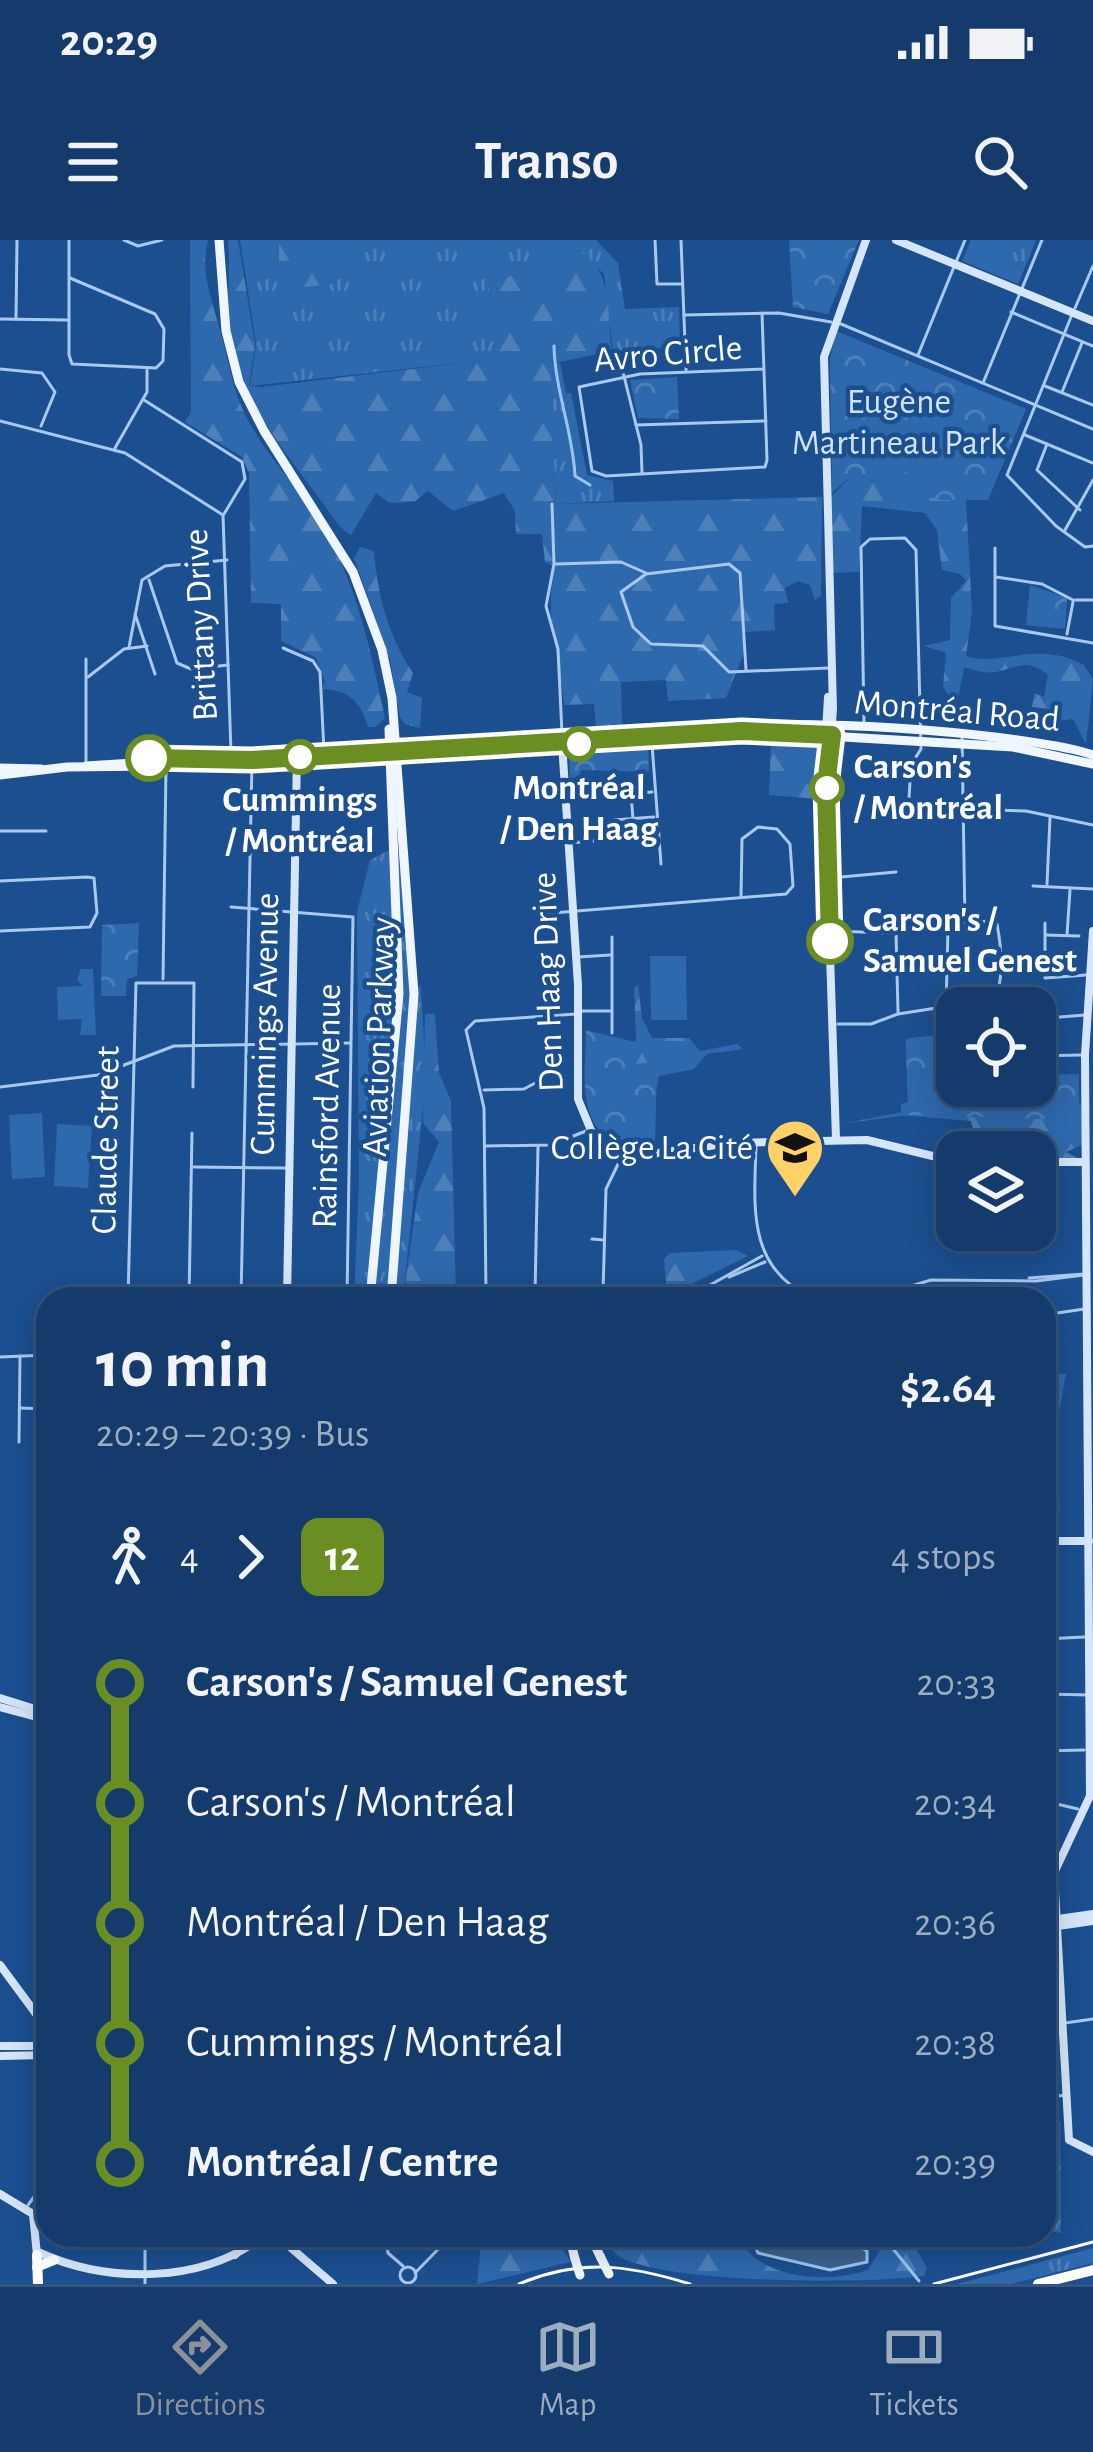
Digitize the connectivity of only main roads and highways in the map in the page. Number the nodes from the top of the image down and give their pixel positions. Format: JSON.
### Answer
{"nodes":[{"id":1,"x":219,"y":240,"type":"edge"},
{"id":2,"x":392,"y":725,"type":"junction"},
{"id":3,"x":829,"y":731,"type":"junction"},
{"id":4,"x":921,"y":737,"type":"junction"},
{"id":5,"x":562,"y":741,"type":"junction"},
{"id":6,"x":422,"y":743,"type":"junction"},
{"id":7,"x":394,"y":749,"type":"junction"},
{"id":8,"x":371,"y":750,"type":"junction"},
{"id":9,"x":435,"y":752,"type":"junction"},
{"id":10,"x":1093,"y":759,"type":"edge"},
{"id":11,"x":0,"y":772,"type":"edge"},
{"id":12,"x":396,"y":778,"type":"junction"},
{"id":13,"x":399,"y":994,"type":"junction"},
{"id":14,"x":414,"y":994,"type":"junction"},
{"id":15,"x":371,"y":1287,"type":"edge"},
{"id":16,"x":392,"y":1287,"type":"edge"},
{"id":17,"x":572,"y":2247,"type":"edge"},
{"id":18,"x":596,"y":2247,"type":"edge"},
{"id":19,"x":54,"y":2260,"type":"road end"},
{"id":20,"x":1093,"y":2270,"type":"edge"},
{"id":21,"x":581,"y":2279,"type":"edge"},
{"id":22,"x":612,"y":2279,"type":"edge"},
{"id":23,"x":38,"y":2284,"type":"edge"},
{"id":24,"x":1038,"y":2284,"type":"edge"}],
"edges":[{"from":1,"to":2,"type":"main road","name":"Aviation Parkway"},
{"from":2,"to":6,"type":"main road"},
{"from":2,"to":7,"type":"main road","name":"Aviation Parkway"},
{"from":2,"to":8,"type":"main road"},
{"from":3,"to":4,"type":"main road","name":"Montréal Road"},
{"from":3,"to":4,"type":"main road","name":"Montréal Road"},
{"from":3,"to":5,"type":"main road","name":"Montréal Road"},
{"from":4,"to":10,"type":"main road","name":"Montréal Road"},
{"from":5,"to":6,"type":"main road","name":"Montréal Road"},
{"from":5,"to":9,"type":"main road","name":"Montréal Road"},
{"from":6,"to":7,"type":"main road","name":"Montréal Road"},
{"from":7,"to":8,"type":"main road","name":"Montréal Road"},
{"from":7,"to":9,"type":"main road","name":"Montréal Road"},
{"from":7,"to":12,"type":"main road","name":"Aviation Parkway"},
{"from":8,"to":11,"type":"main road","name":"Montréal Road"},
{"from":8,"to":12,"type":"main road"},
{"from":9,"to":12,"type":"main road"},
{"from":12,"to":13,"type":"main road","name":"Aviation Parkway"},
{"from":12,"to":14,"type":"main road","name":"Aviation Parkway"},
{"from":13,"to":14,"type":"main road"},
{"from":13,"to":15,"type":"main road","name":"Aviation Parkway"},
{"from":14,"to":16,"type":"main road","name":"Aviation Parkway"},
{"from":17,"to":21,"type":"main road","bridge":true},
{"from":18,"to":22,"type":"main road","bridge":true},
{"from":19,"to":23,"type":"highway"},
{"from":20,"to":24,"type":"highway"}]}
